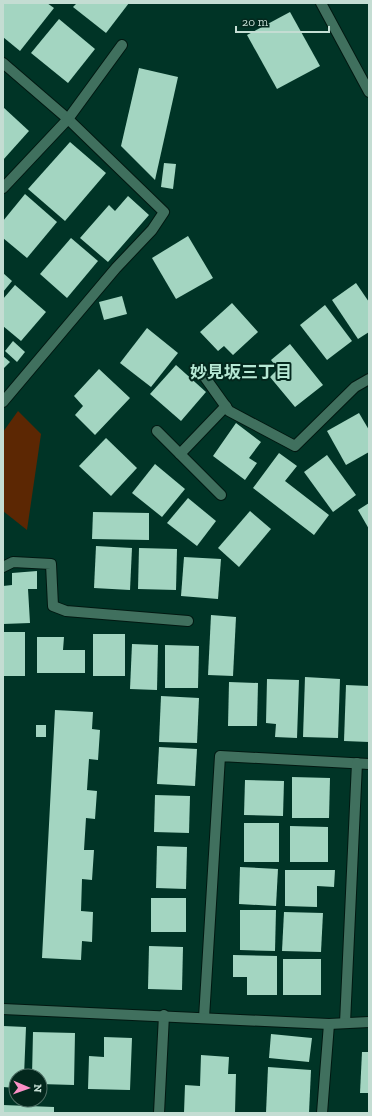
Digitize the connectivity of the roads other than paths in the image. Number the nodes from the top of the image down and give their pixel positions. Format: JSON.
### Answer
{"nodes":[{"id":1,"x":321,"y":3,"type":"edge"},
{"id":2,"x":122,"y":45,"type":"dead end"},
{"id":3,"x":3,"y":63,"type":"edge"},
{"id":4,"x":369,"y":92,"type":"edge"},
{"id":5,"x":68,"y":120,"type":"junction"},
{"id":6,"x":3,"y":188,"type":"edge"},
{"id":7,"x":204,"y":376,"type":"dead end"},
{"id":8,"x":369,"y":379,"type":"edge"},
{"id":9,"x":3,"y":402,"type":"edge"},
{"id":10,"x":226,"y":406,"type":"junction"},
{"id":11,"x":157,"y":431,"type":"dead end"},
{"id":12,"x":180,"y":454,"type":"junction"},
{"id":13,"x":222,"y":495,"type":"dead end"},
{"id":14,"x":3,"y":567,"type":"edge"},
{"id":15,"x":188,"y":621,"type":"dead end"},
{"id":16,"x":357,"y":763,"type":"junction"},
{"id":17,"x":369,"y":764,"type":"edge"},
{"id":18,"x":3,"y":1009,"type":"edge"},
{"id":19,"x":164,"y":1015,"type":"junction"},
{"id":20,"x":204,"y":1018,"type":"junction"},
{"id":21,"x":369,"y":1022,"type":"edge"},
{"id":22,"x":345,"y":1023,"type":"junction"},
{"id":23,"x":329,"y":1024,"type":"junction"},
{"id":24,"x":159,"y":1113,"type":"edge"},
{"id":25,"x":322,"y":1113,"type":"edge"}],
"edges":[{"from":1,"to":4,"type":"street"},
{"from":2,"to":5,"type":"street"},
{"from":3,"to":5,"type":"street"},
{"from":5,"to":6,"type":"street"},
{"from":5,"to":9,"type":"street"},
{"from":7,"to":10,"type":"street"},
{"from":8,"to":10,"type":"street"},
{"from":10,"to":12,"type":"street"},
{"from":11,"to":12,"type":"street"},
{"from":12,"to":13,"type":"street"},
{"from":14,"to":15,"type":"street"},
{"from":16,"to":17,"type":"street"},
{"from":16,"to":20,"type":"street"},
{"from":16,"to":22,"type":"street"},
{"from":18,"to":19,"type":"street"},
{"from":19,"to":20,"type":"street"},
{"from":19,"to":24,"type":"street"},
{"from":20,"to":23,"type":"street"},
{"from":21,"to":22,"type":"street"},
{"from":22,"to":23,"type":"street"},
{"from":23,"to":25,"type":"street"}]}
